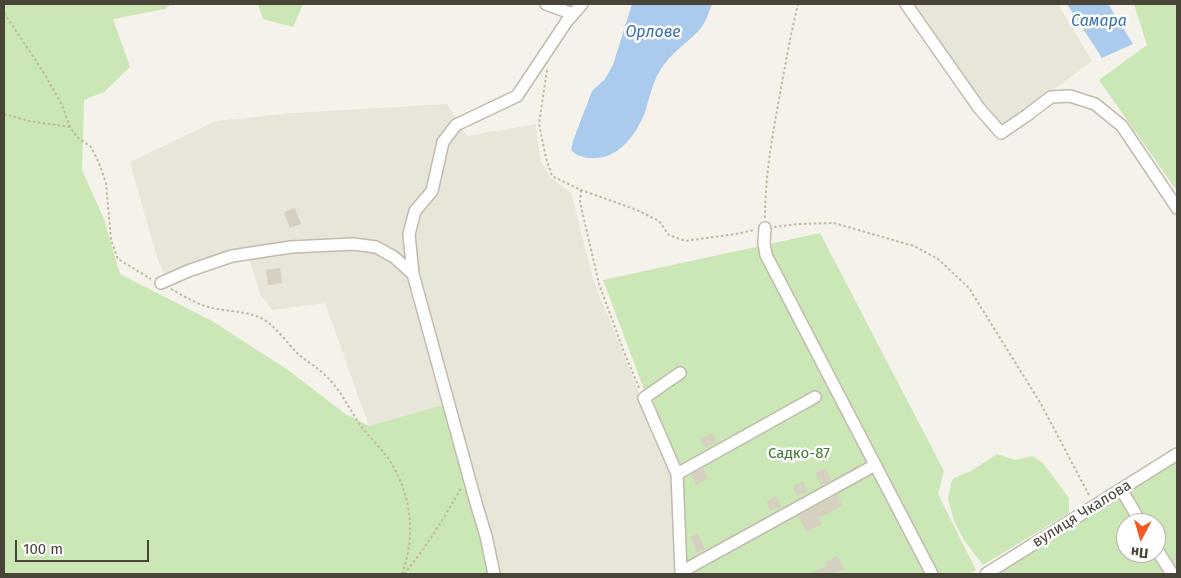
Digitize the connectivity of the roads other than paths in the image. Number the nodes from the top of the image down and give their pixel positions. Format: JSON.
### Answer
{"nodes":[{"id":1,"x":546,"y":4,"type":"edge"},
{"id":2,"x":582,"y":4,"type":"edge"},
{"id":3,"x":906,"y":4,"type":"edge"},
{"id":4,"x":573,"y":14,"type":"junction"},
{"id":5,"x":1177,"y":208,"type":"edge"},
{"id":6,"x":765,"y":228,"type":"road end"},
{"id":7,"x":413,"y":274,"type":"junction"},
{"id":8,"x":161,"y":283,"type":"road end"},
{"id":9,"x":680,"y":373,"type":"dead end"},
{"id":10,"x":815,"y":397,"type":"dead end"},
{"id":11,"x":1177,"y":454,"type":"edge"},
{"id":12,"x":875,"y":465,"type":"junction"},
{"id":13,"x":677,"y":474,"type":"junction"},
{"id":14,"x":1121,"y":489,"type":"junction"},
{"id":15,"x":1135,"y":513,"type":"edge"},
{"id":16,"x":1165,"y":563,"type":"edge"},
{"id":17,"x":681,"y":573,"type":"edge"},
{"id":18,"x":494,"y":574,"type":"edge"},
{"id":19,"x":932,"y":574,"type":"edge"},
{"id":20,"x":986,"y":574,"type":"edge"},
{"id":21,"x":1172,"y":574,"type":"edge"}],
"edges":[{"from":1,"to":4,"type":"street"},
{"from":2,"to":4,"type":"street"},
{"from":3,"to":5,"type":"street"},
{"from":4,"to":7,"type":"street"},
{"from":6,"to":12,"type":"street"},
{"from":7,"to":8,"type":"street"},
{"from":7,"to":18,"type":"street"},
{"from":9,"to":13,"type":"street"},
{"from":10,"to":13,"type":"street"},
{"from":11,"to":14,"type":"street","name":"вулиця Чкалова"},
{"from":12,"to":17,"type":"street"},
{"from":12,"to":19,"type":"street"},
{"from":13,"to":17,"type":"street"},
{"from":14,"to":15,"type":"street"},
{"from":14,"to":20,"type":"street","name":"вулиця Чкалова"},
{"from":16,"to":21,"type":"street"}]}
